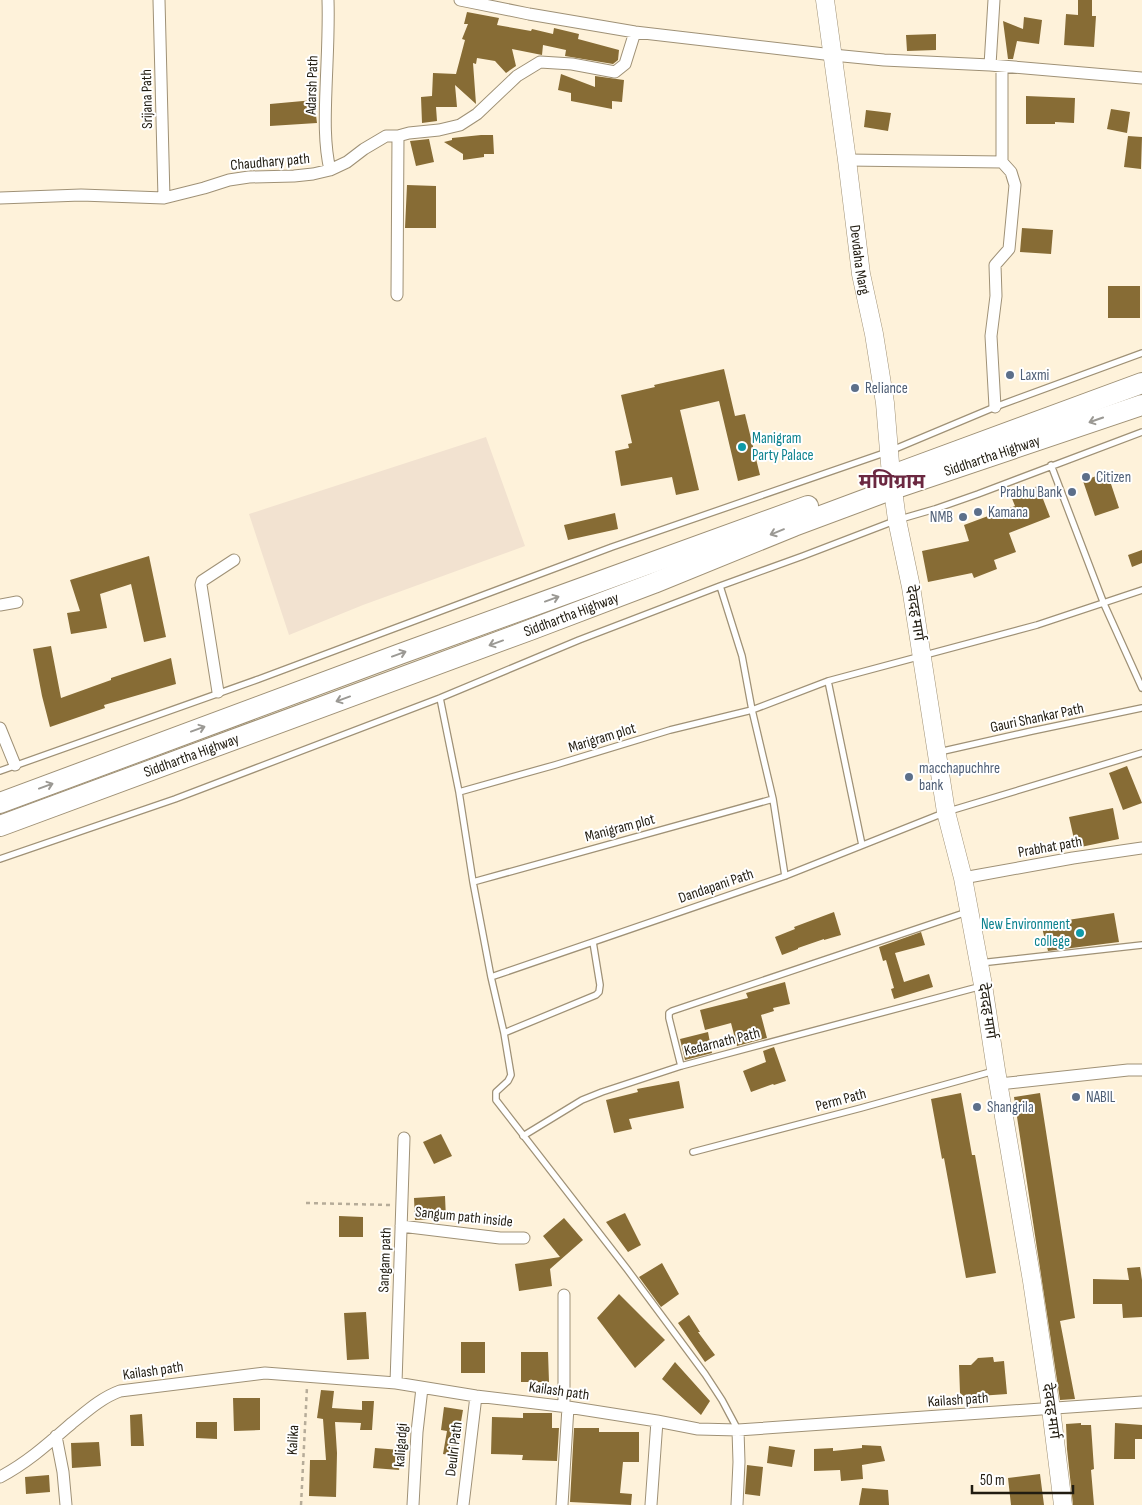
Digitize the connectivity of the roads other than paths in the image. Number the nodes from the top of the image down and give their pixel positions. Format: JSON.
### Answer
{"nodes":[{"id":1,"x":159,"y":0,"type":"edge"},
{"id":2,"x":328,"y":0,"type":"edge"},
{"id":3,"x":460,"y":0,"type":"edge"},
{"id":4,"x":825,"y":0,"type":"edge"},
{"id":5,"x":994,"y":0,"type":"edge"},
{"id":6,"x":635,"y":32,"type":"junction"},
{"id":7,"x":833,"y":55,"type":"junction"},
{"id":8,"x":990,"y":65,"type":"junction"},
{"id":9,"x":1002,"y":67,"type":"junction"},
{"id":10,"x":1142,"y":78,"type":"edge"},
{"id":11,"x":398,"y":136,"type":"junction"},
{"id":12,"x":847,"y":160,"type":"junction"},
{"id":13,"x":1002,"y":162,"type":"junction"},
{"id":14,"x":330,"y":170,"type":"junction"},
{"id":15,"x":0,"y":198,"type":"edge"},
{"id":16,"x":164,"y":198,"type":"junction"},
{"id":17,"x":397,"y":295,"type":"dead end"},
{"id":18,"x":1142,"y":354,"type":"edge"},
{"id":19,"x":1142,"y":383,"type":"edge"},
{"id":20,"x":1142,"y":405,"type":"edge"},
{"id":21,"x":995,"y":407,"type":"junction"},
{"id":22,"x":1142,"y":432,"type":"edge"},
{"id":23,"x":890,"y":451,"type":"junction"},
{"id":24,"x":1050,"y":466,"type":"junction"},
{"id":25,"x":892,"y":482,"type":"junction"},
{"id":26,"x":898,"y":520,"type":"junction"},
{"id":27,"x":234,"y":560,"type":"dead end"},
{"id":28,"x":720,"y":586,"type":"junction"},
{"id":29,"x":1142,"y":590,"type":"edge"},
{"id":30,"x":17,"y":602,"type":"dead end"},
{"id":31,"x":1104,"y":604,"type":"junction"},
{"id":32,"x":0,"y":605,"type":"edge"},
{"id":33,"x":922,"y":657,"type":"junction"},
{"id":34,"x":828,"y":682,"type":"junction"},
{"id":35,"x":1142,"y":688,"type":"edge"},
{"id":36,"x":218,"y":692,"type":"junction"},
{"id":37,"x":440,"y":698,"type":"junction"},
{"id":38,"x":1142,"y":708,"type":"edge"},
{"id":39,"x":752,"y":710,"type":"junction"},
{"id":40,"x":0,"y":728,"type":"edge"},
{"id":41,"x":937,"y":753,"type":"junction"},
{"id":42,"x":1142,"y":753,"type":"edge"},
{"id":43,"x":15,"y":765,"type":"junction"},
{"id":44,"x":0,"y":771,"type":"edge"},
{"id":45,"x":459,"y":792,"type":"junction"},
{"id":46,"x":773,"y":799,"type":"junction"},
{"id":47,"x":0,"y":803,"type":"edge"},
{"id":48,"x":946,"y":812,"type":"junction"},
{"id":49,"x":0,"y":826,"type":"edge"},
{"id":50,"x":862,"y":845,"type":"junction"},
{"id":51,"x":1142,"y":848,"type":"edge"},
{"id":52,"x":0,"y":859,"type":"edge"},
{"id":53,"x":785,"y":876,"type":"junction"},
{"id":54,"x":963,"y":878,"type":"junction"},
{"id":55,"x":473,"y":882,"type":"junction"},
{"id":56,"x":969,"y":911,"type":"junction"},
{"id":57,"x":593,"y":942,"type":"junction"},
{"id":58,"x":1142,"y":945,"type":"edge"},
{"id":59,"x":979,"y":964,"type":"junction"},
{"id":60,"x":491,"y":977,"type":"junction"},
{"id":61,"x":983,"y":985,"type":"junction"},
{"id":62,"x":504,"y":1033,"type":"junction"},
{"id":63,"x":681,"y":1066,"type":"junction"},
{"id":64,"x":1142,"y":1070,"type":"edge"},
{"id":65,"x":997,"y":1077,"type":"junction"},
{"id":66,"x":523,"y":1136,"type":"junction"},
{"id":67,"x":404,"y":1138,"type":"dead end"},
{"id":68,"x":693,"y":1152,"type":"dead end"},
{"id":69,"x":401,"y":1226,"type":"junction"},
{"id":70,"x":524,"y":1238,"type":"dead end"},
{"id":71,"x":564,"y":1295,"type":"dead end"},
{"id":72,"x":396,"y":1383,"type":"junction"},
{"id":73,"x":422,"y":1388,"type":"junction"},
{"id":74,"x":476,"y":1396,"type":"junction"},
{"id":75,"x":1142,"y":1402,"type":"edge"},
{"id":76,"x":566,"y":1407,"type":"junction"},
{"id":77,"x":1051,"y":1409,"type":"junction"},
{"id":78,"x":657,"y":1421,"type":"junction"},
{"id":79,"x":738,"y":1430,"type":"junction"},
{"id":80,"x":56,"y":1436,"type":"junction"},
{"id":81,"x":0,"y":1476,"type":"edge"},
{"id":82,"x":66,"y":1505,"type":"edge"},
{"id":83,"x":413,"y":1505,"type":"edge"},
{"id":84,"x":463,"y":1505,"type":"edge"},
{"id":85,"x":562,"y":1505,"type":"edge"},
{"id":86,"x":651,"y":1505,"type":"edge"},
{"id":87,"x":737,"y":1505,"type":"edge"},
{"id":88,"x":1063,"y":1505,"type":"edge"}],
"edges":[{"from":1,"to":16,"type":"street","name":"Srijana Path"},
{"from":2,"to":14,"type":"street","name":"Adarsh Path"},
{"from":3,"to":6,"type":"street"},
{"from":4,"to":7,"type":"main road","name":"Devdaha Marg"},
{"from":5,"to":8,"type":"street"},
{"from":6,"to":7,"type":"street"},
{"from":6,"to":11,"type":"street","name":"Chaudhary path"},
{"from":7,"to":8,"type":"street"},
{"from":7,"to":12,"type":"main road","name":"Devdaha Marg"},
{"from":8,"to":9,"type":"street"},
{"from":9,"to":10,"type":"street"},
{"from":9,"to":13,"type":"street"},
{"from":11,"to":14,"type":"street","name":"Chaudhary path"},
{"from":11,"to":17,"type":"street"},
{"from":12,"to":13,"type":"street"},
{"from":12,"to":23,"type":"main road","name":"Devdaha Marg"},
{"from":13,"to":21,"type":"street"},
{"from":14,"to":16,"type":"street","name":"Chaudhary path"},
{"from":15,"to":16,"type":"street","name":"Chaudhary path"},
{"from":18,"to":21,"type":"lane"},
{"from":19,"to":25,"type":"highway","name":"Siddhartha Highway"},
{"from":20,"to":25,"type":"highway","name":"Siddhartha Highway","one_way":true},
{"from":21,"to":23,"type":"lane"},
{"from":22,"to":24,"type":"lane"},
{"from":23,"to":25,"type":"main road","name":"Devdaha Marg"},
{"from":23,"to":36,"type":"lane"},
{"from":24,"to":26,"type":"lane"},
{"from":24,"to":31,"type":"lane"},
{"from":25,"to":26,"type":"main road","name":"Devdaha Marg"},
{"from":47,"to":25,"type":"highway","name":"Siddhartha Highway","one_way":true},
{"from":25,"to":49,"type":"highway","name":"Siddhartha Highway","one_way":true},
{"from":26,"to":28,"type":"lane"},
{"from":26,"to":33,"type":"main road","name":"देवदह मार्ग"},
{"from":27,"to":36,"type":"street"},
{"from":28,"to":37,"type":"lane"},
{"from":28,"to":39,"type":"lane"},
{"from":29,"to":31,"type":"lane","name":"Marigram plot"},
{"from":30,"to":32,"type":"street"},
{"from":31,"to":33,"type":"lane","name":"Marigram plot"},
{"from":31,"to":35,"type":"lane"},
{"from":33,"to":34,"type":"lane","name":"Marigram plot"},
{"from":33,"to":41,"type":"main road","name":"देवदह मार्ग"},
{"from":34,"to":39,"type":"lane","name":"Marigram plot"},
{"from":34,"to":50,"type":"lane"},
{"from":36,"to":43,"type":"lane"},
{"from":37,"to":45,"type":"lane"},
{"from":37,"to":52,"type":"lane"},
{"from":38,"to":41,"type":"lane","name":"Gauri Shankar Path"},
{"from":39,"to":45,"type":"lane","name":"Marigram plot"},
{"from":39,"to":46,"type":"lane"},
{"from":40,"to":43,"type":"street"},
{"from":41,"to":48,"type":"main road","name":"देवदह मार्ग"},
{"from":42,"to":48,"type":"lane","name":"Dandapani Path"},
{"from":43,"to":44,"type":"lane"},
{"from":45,"to":55,"type":"lane"},
{"from":46,"to":53,"type":"lane"},
{"from":46,"to":55,"type":"lane","name":"Manigram plot"},
{"from":48,"to":50,"type":"lane","name":"Dandapani Path"},
{"from":48,"to":54,"type":"main road","name":"देवदह मार्ग"},
{"from":50,"to":53,"type":"lane","name":"Dandapani Path"},
{"from":51,"to":54,"type":"street","name":"Prabhat path"},
{"from":53,"to":57,"type":"lane","name":"Dandapani Path"},
{"from":54,"to":56,"type":"main road","name":"देवदह मार्ग"},
{"from":55,"to":60,"type":"lane"},
{"from":56,"to":59,"type":"main road","name":"देवदह मार्ग"},
{"from":56,"to":63,"type":"lane","name":"Kedarnath Path"},
{"from":57,"to":60,"type":"lane","name":"Dandapani Path"},
{"from":57,"to":62,"type":"lane"},
{"from":58,"to":59,"type":"lane"},
{"from":59,"to":61,"type":"main road","name":"देवदह मार्ग"},
{"from":60,"to":62,"type":"lane"},
{"from":61,"to":63,"type":"lane","name":"Kedarnath Path"},
{"from":61,"to":65,"type":"main road","name":"देवदह मार्ग"},
{"from":62,"to":66,"type":"lane"},
{"from":63,"to":66,"type":"lane"},
{"from":64,"to":65,"type":"street"},
{"from":65,"to":68,"type":"lane","name":"Perm Path"},
{"from":65,"to":77,"type":"main road","name":"देवदह मार्ग"},
{"from":66,"to":79,"type":"lane"},
{"from":67,"to":69,"type":"street","name":"Sangam path"},
{"from":69,"to":70,"type":"street","name":"Sangum path inside"},
{"from":69,"to":72,"type":"street","name":"Sangam path"},
{"from":71,"to":76,"type":"street"},
{"from":72,"to":73,"type":"street","name":"Kailash path"},
{"from":72,"to":80,"type":"street","name":"Kailash path"},
{"from":73,"to":74,"type":"street","name":"Kailash path"},
{"from":73,"to":83,"type":"street","name":"kaligadgi"},
{"from":74,"to":76,"type":"street","name":"Kailash path"},
{"from":74,"to":84,"type":"street","name":"Deulri Path"},
{"from":75,"to":77,"type":"street","name":"Kailash path"},
{"from":76,"to":78,"type":"street","name":"Kailash path"},
{"from":76,"to":85,"type":"street"},
{"from":77,"to":79,"type":"street","name":"Kailash path"},
{"from":77,"to":88,"type":"main road","name":"देवदह मार्ग"},
{"from":78,"to":79,"type":"street","name":"Kailash path"},
{"from":78,"to":86,"type":"street"},
{"from":79,"to":87,"type":"street"},
{"from":80,"to":81,"type":"street","name":"Kailash path"},
{"from":80,"to":82,"type":"street"}]}
